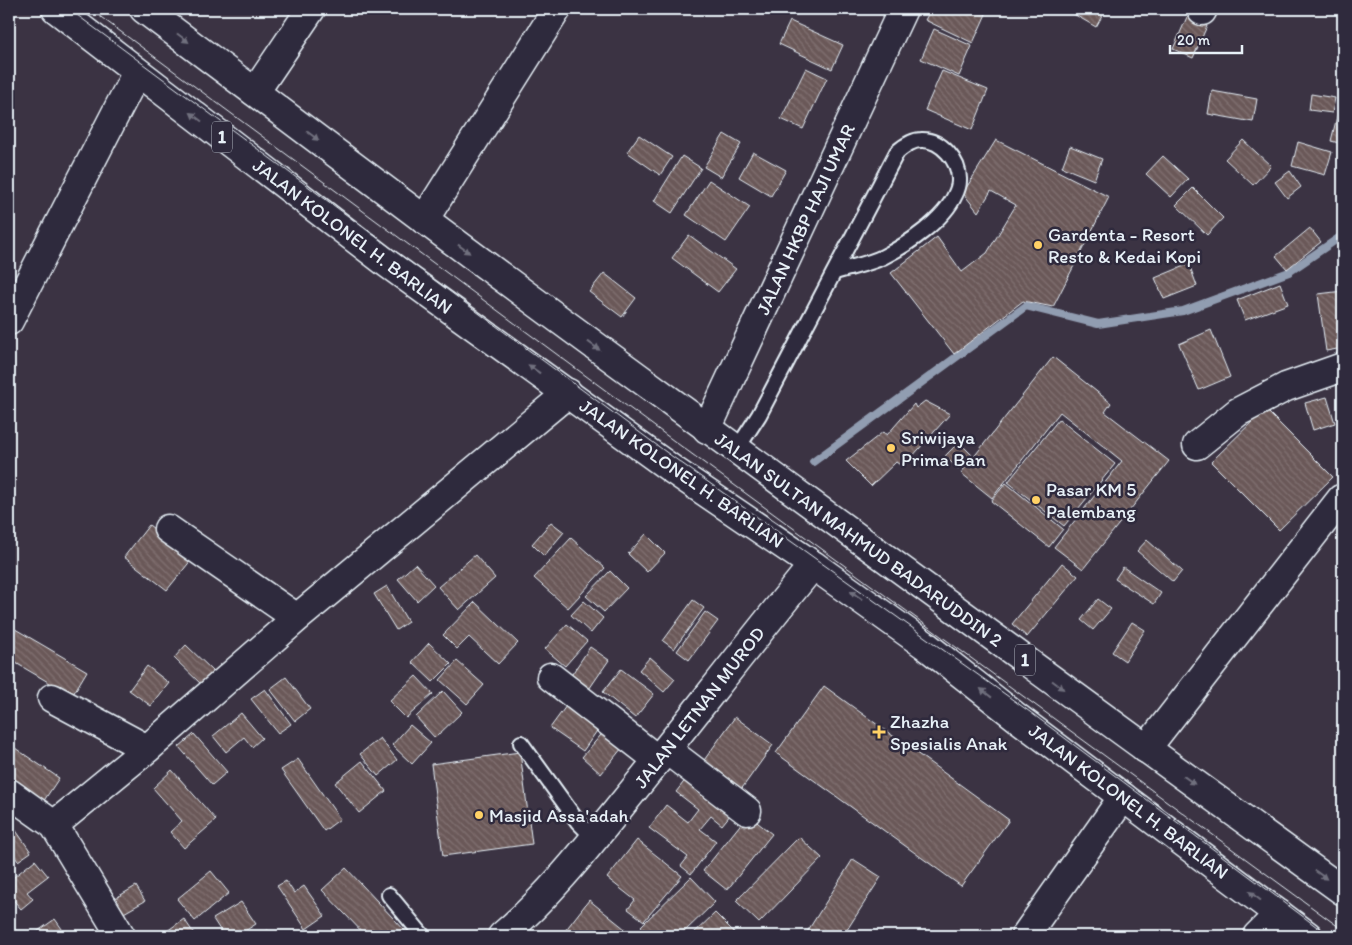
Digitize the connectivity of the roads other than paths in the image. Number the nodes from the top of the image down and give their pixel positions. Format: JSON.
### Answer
{"nodes":[{"id":1,"x":56,"y":9,"type":"edge"},
{"id":2,"x":144,"y":9,"type":"edge"},
{"id":3,"x":311,"y":9,"type":"edge"},
{"id":4,"x":557,"y":9,"type":"edge"},
{"id":5,"x":903,"y":9,"type":"edge"},
{"id":6,"x":137,"y":72,"type":"junction"},
{"id":7,"x":255,"y":92,"type":"junction"},
{"id":8,"x":424,"y":220,"type":"junction"},
{"id":9,"x":835,"y":272,"type":"junction"},
{"id":10,"x":9,"y":321,"type":"edge"},
{"id":11,"x":1343,"y":367,"type":"edge"},
{"id":12,"x":568,"y":393,"type":"junction"},
{"id":13,"x":708,"y":429,"type":"junction"},
{"id":14,"x":1196,"y":445,"type":"dead end"},
{"id":15,"x":737,"y":449,"type":"junction"},
{"id":16,"x":1341,"y":499,"type":"dead end"},
{"id":17,"x":168,"y":529,"type":"dead end"},
{"id":18,"x":813,"y":564,"type":"junction"},
{"id":19,"x":297,"y":618,"type":"junction"},
{"id":20,"x":552,"y":677,"type":"dead end"},
{"id":21,"x":52,"y":698,"type":"dead end"},
{"id":22,"x":521,"y":743,"type":"dead end"},
{"id":23,"x":148,"y":749,"type":"junction"},
{"id":24,"x":1146,"y":749,"type":"junction"},
{"id":25,"x":663,"y":755,"type":"junction"},
{"id":26,"x":9,"y":793,"type":"edge"},
{"id":27,"x":1124,"y":797,"type":"junction"},
{"id":28,"x":747,"y":811,"type":"dead end"},
{"id":29,"x":54,"y":825,"type":"junction"},
{"id":30,"x":594,"y":838,"type":"junction"},
{"id":31,"x":1343,"y":891,"type":"edge"},
{"id":32,"x":389,"y":895,"type":"dead end"},
{"id":33,"x":1279,"y":914,"type":"junction"},
{"id":34,"x":121,"y":936,"type":"edge"},
{"id":35,"x":423,"y":936,"type":"edge"},
{"id":36,"x":502,"y":936,"type":"edge"},
{"id":37,"x":1025,"y":936,"type":"edge"},
{"id":38,"x":1257,"y":936,"type":"edge"},
{"id":39,"x":1308,"y":936,"type":"edge"}],
"edges":[{"from":1,"to":6,"type":"main road","name":"JALAN KOLONEL H. BARLIAN","number":"1"},
{"from":2,"to":7,"type":"main road","number":"1","one_way":true},
{"from":3,"to":7,"type":"main road"},
{"from":4,"to":8,"type":"main road"},
{"from":5,"to":13,"type":"main road","name":"JALAN HKBP HAJI UMAR"},
{"from":6,"to":10,"type":"main road"},
{"from":12,"to":6,"type":"main road","name":"JALAN KOLONEL H. BARLIAN","number":"1","one_way":true},
{"from":7,"to":8,"type":"main road","number":"1","one_way":true},
{"from":8,"to":13,"type":"main road","name":"JALAN SULTAN MAHMUD BADARUDDIN 2","number":"1","one_way":true},
{"from":9,"to":9,"type":"lane"},
{"from":9,"to":15,"type":"lane"},
{"from":11,"to":14,"type":"main road"},
{"from":12,"to":18,"type":"main road","name":"JALAN KOLONEL H. BARLIAN","number":"1"},
{"from":12,"to":19,"type":"main road"},
{"from":13,"to":15,"type":"main road","name":"JALAN SULTAN MAHMUD BADARUDDIN 2","number":"1"},
{"from":15,"to":24,"type":"main road","name":"JALAN SULTAN MAHMUD BADARUDDIN 2","number":"1","one_way":true},
{"from":16,"to":24,"type":"main road"},
{"from":17,"to":19,"type":"main road"},
{"from":18,"to":25,"type":"main road","name":"JALAN LETNAN MUROD"},
{"from":27,"to":18,"type":"main road","name":"JALAN KOLONEL H. BARLIAN","number":"1","one_way":true},
{"from":19,"to":23,"type":"main road"},
{"from":20,"to":25,"type":"main road"},
{"from":21,"to":23,"type":"main road"},
{"from":22,"to":30,"type":"lane"},
{"from":23,"to":29,"type":"main road"},
{"from":24,"to":31,"type":"main road","name":"JALAN SULTAN MAHMUD BADARUDDIN 2","number":"1","one_way":true},
{"from":25,"to":28,"type":"main road"},
{"from":25,"to":30,"type":"main road","name":"JALAN LETNAN MUROD"},
{"from":26,"to":29,"type":"main road"},
{"from":33,"to":27,"type":"main road","name":"JALAN KOLONEL H. BARLIAN","number":"1","one_way":true},
{"from":27,"to":37,"type":"main road"},
{"from":29,"to":34,"type":"main road"},
{"from":30,"to":36,"type":"main road","name":"JALAN LETNAN MUROD"},
{"from":32,"to":35,"type":"lane"},
{"from":33,"to":38,"type":"main road"},
{"from":33,"to":39,"type":"main road","name":"JALAN KOLONEL H. BARLIAN","number":"1"}]}
